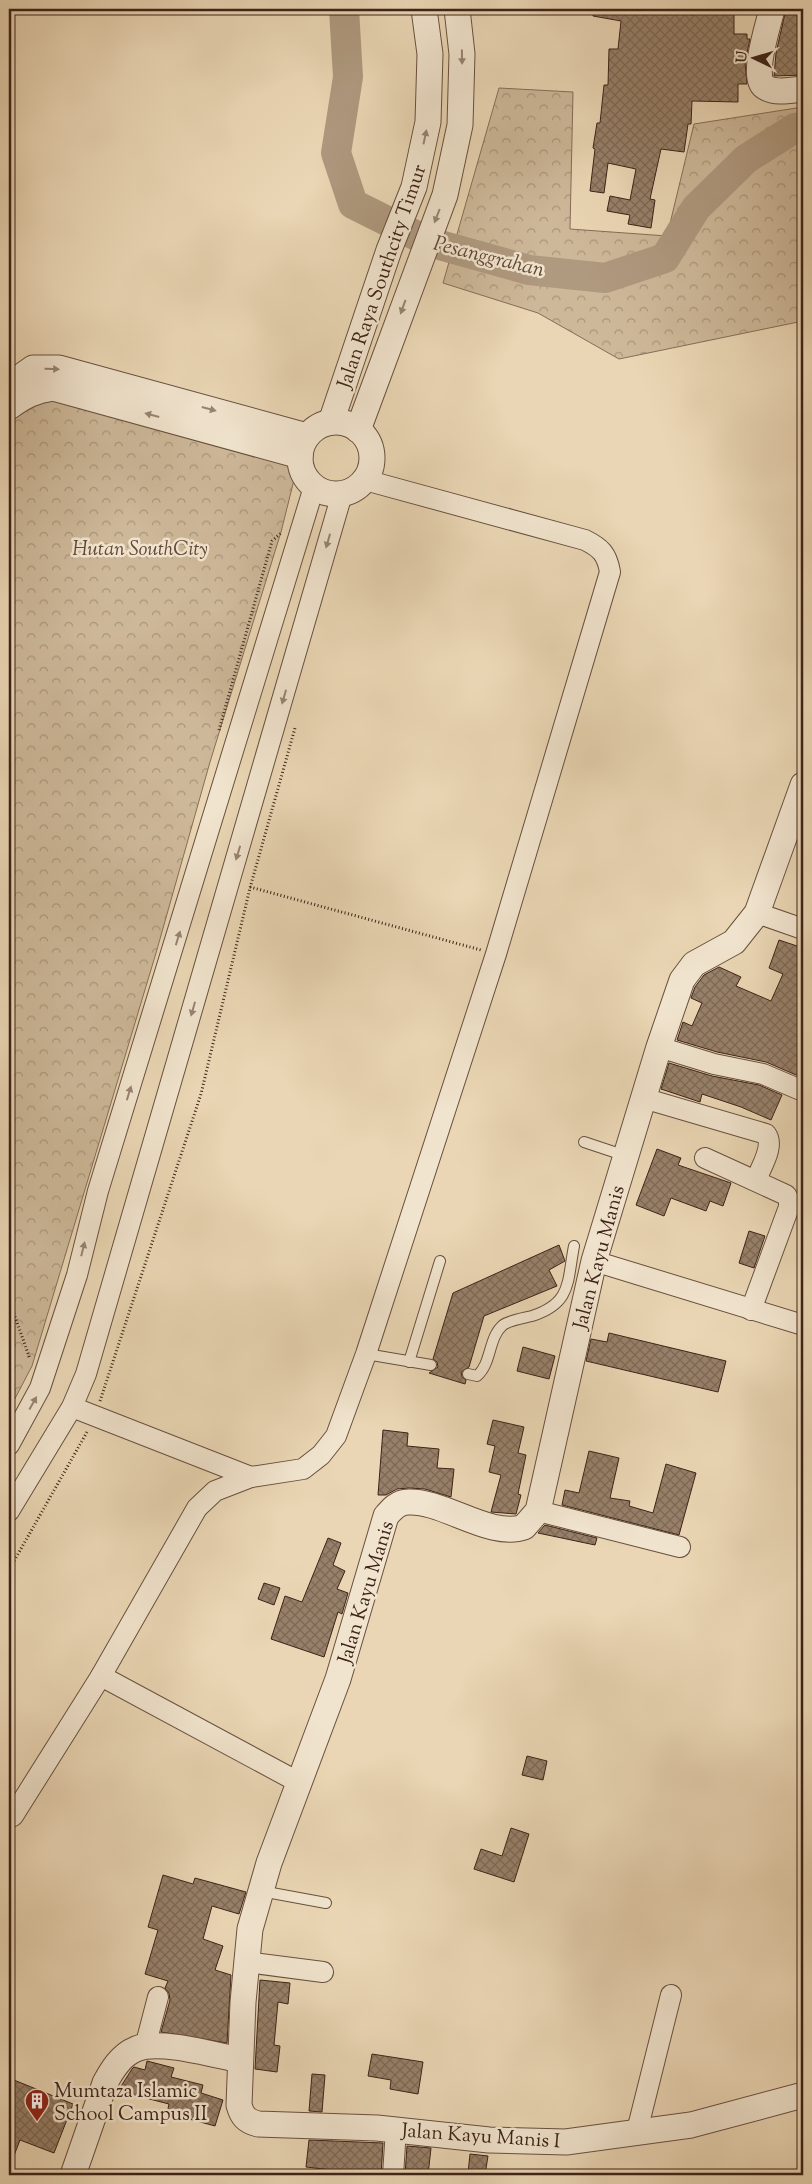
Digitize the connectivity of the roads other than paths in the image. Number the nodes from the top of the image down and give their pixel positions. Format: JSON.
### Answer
{"nodes":[{"id":1,"x":424,"y":9,"type":"edge"},
{"id":2,"x":456,"y":9,"type":"edge"},
{"id":3,"x":772,"y":9,"type":"edge"},
{"id":4,"x":803,"y":89,"type":"edge"},
{"id":5,"x":9,"y":385,"type":"edge"},
{"id":6,"x":9,"y":407,"type":"edge"},
{"id":7,"x":331,"y":422,"type":"junction"},
{"id":8,"x":358,"y":430,"type":"junction"},
{"id":9,"x":304,"y":446,"type":"junction"},
{"id":10,"x":365,"y":480,"type":"junction"},
{"id":11,"x":314,"y":487,"type":"junction"},
{"id":12,"x":342,"y":494,"type":"junction"},
{"id":13,"x":803,"y":785,"type":"edge"},
{"id":14,"x":757,"y":914,"type":"junction"},
{"id":15,"x":803,"y":929,"type":"edge"},
{"id":16,"x":659,"y":1047,"type":"junction"},
{"id":17,"x":803,"y":1091,"type":"edge"},
{"id":18,"x":643,"y":1098,"type":"junction"},
{"id":19,"x":584,"y":1142,"type":"dead end"},
{"id":20,"x":626,"y":1156,"type":"junction"},
{"id":21,"x":705,"y":1158,"type":"dead end"},
{"id":22,"x":756,"y":1180,"type":"junction"},
{"id":23,"x":574,"y":1246,"type":"dead end"},
{"id":24,"x":440,"y":1261,"type":"dead end"},
{"id":25,"x":594,"y":1261,"type":"junction"},
{"id":26,"x":750,"y":1310,"type":"junction"},
{"id":27,"x":803,"y":1325,"type":"edge"},
{"id":28,"x":366,"y":1354,"type":"junction"},
{"id":29,"x":409,"y":1362,"type":"junction"},
{"id":30,"x":431,"y":1365,"type":"dead end"},
{"id":31,"x":468,"y":1374,"type":"dead end"},
{"id":32,"x":72,"y":1407,"type":"junction"},
{"id":33,"x":9,"y":1445,"type":"edge"},
{"id":34,"x":251,"y":1477,"type":"junction"},
{"id":35,"x":9,"y":1510,"type":"edge"},
{"id":36,"x":538,"y":1511,"type":"junction"},
{"id":37,"x":680,"y":1547,"type":"dead end"},
{"id":38,"x":100,"y":1676,"type":"junction"},
{"id":39,"x":300,"y":1783,"type":"junction"},
{"id":40,"x":9,"y":1818,"type":"edge"},
{"id":41,"x":260,"y":1891,"type":"junction"},
{"id":42,"x":326,"y":1903,"type":"dead end"},
{"id":43,"x":246,"y":1962,"type":"junction"},
{"id":44,"x":324,"y":1972,"type":"dead end"},
{"id":45,"x":672,"y":1994,"type":"dead end"},
{"id":46,"x":158,"y":1997,"type":"dead end"},
{"id":47,"x":145,"y":2047,"type":"junction"},
{"id":48,"x":240,"y":2060,"type":"junction"},
{"id":49,"x":803,"y":2095,"type":"edge"},
{"id":50,"x":396,"y":2129,"type":"junction"},
{"id":51,"x":637,"y":2131,"type":"junction"},
{"id":52,"x":73,"y":2175,"type":"edge"},
{"id":53,"x":392,"y":2175,"type":"edge"}],
"edges":[{"from":7,"to":1,"type":"street","name":"Jalan Raya Southcity Timur","one_way":true},
{"from":2,"to":8,"type":"street","name":"Jalan Raya Southcity Timur","one_way":true},
{"from":3,"to":4,"type":"street"},
{"from":5,"to":9,"type":"street","one_way":true},
{"from":9,"to":6,"type":"street","one_way":true},
{"from":7,"to":8,"type":"street"},
{"from":7,"to":9,"type":"street"},
{"from":8,"to":10,"type":"street"},
{"from":9,"to":11,"type":"street"},
{"from":10,"to":12,"type":"street"},
{"from":10,"to":28,"type":"street"},
{"from":11,"to":12,"type":"street"},
{"from":33,"to":11,"type":"street","one_way":true},
{"from":12,"to":32,"type":"street","one_way":true},
{"from":13,"to":14,"type":"street","name":"Jalan Kayu Manis"},
{"from":14,"to":15,"type":"street"},
{"from":14,"to":16,"type":"street","name":"Jalan Kayu Manis"},
{"from":16,"to":17,"type":"street"},
{"from":16,"to":18,"type":"street","name":"Jalan Kayu Manis"},
{"from":18,"to":20,"type":"street","name":"Jalan Kayu Manis"},
{"from":18,"to":22,"type":"street"},
{"from":19,"to":20,"type":"lane"},
{"from":20,"to":25,"type":"street","name":"Jalan Kayu Manis"},
{"from":21,"to":22,"type":"street"},
{"from":22,"to":26,"type":"street"},
{"from":23,"to":31,"type":"lane"},
{"from":24,"to":29,"type":"lane"},
{"from":25,"to":26,"type":"street"},
{"from":25,"to":36,"type":"street","name":"Jalan Kayu Manis"},
{"from":26,"to":27,"type":"street"},
{"from":28,"to":29,"type":"lane"},
{"from":28,"to":34,"type":"street"},
{"from":29,"to":30,"type":"lane"},
{"from":32,"to":34,"type":"street"},
{"from":32,"to":35,"type":"street"},
{"from":34,"to":38,"type":"street"},
{"from":36,"to":37,"type":"street"},
{"from":36,"to":39,"type":"street","name":"Jalan Kayu Manis"},
{"from":38,"to":39,"type":"street"},
{"from":38,"to":40,"type":"street"},
{"from":39,"to":41,"type":"street","name":"Jalan Kayu Manis"},
{"from":41,"to":42,"type":"lane"},
{"from":41,"to":43,"type":"street","name":"Jalan Kayu Manis"},
{"from":43,"to":44,"type":"street"},
{"from":43,"to":48,"type":"street","name":"Jalan Kayu Manis"},
{"from":45,"to":51,"type":"street"},
{"from":46,"to":47,"type":"street"},
{"from":47,"to":48,"type":"street"},
{"from":47,"to":52,"type":"street"},
{"from":48,"to":50,"type":"street","name":"Jalan Kayu Manis I"},
{"from":49,"to":51,"type":"street","name":"Jalan Kayu Manis I"},
{"from":50,"to":51,"type":"street","name":"Jalan Kayu Manis I"},
{"from":50,"to":53,"type":"street"}]}
